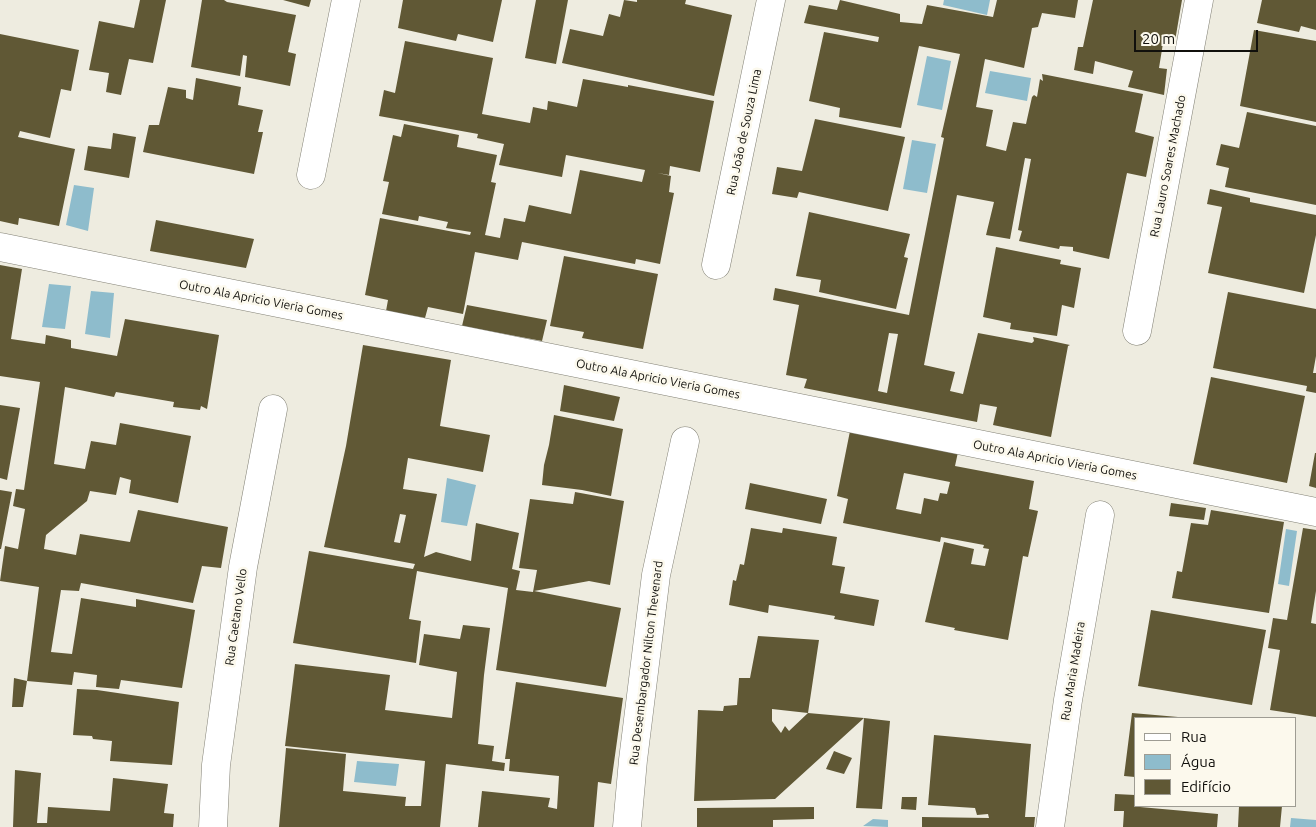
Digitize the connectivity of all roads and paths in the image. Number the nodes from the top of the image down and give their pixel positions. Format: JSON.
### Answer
{"nodes":[{"id":1,"x":346,"y":0,"type":"edge"},
{"id":2,"x":771,"y":0,"type":"edge"},
{"id":3,"x":1199,"y":0,"type":"edge"},
{"id":4,"x":311,"y":175,"type":"dead end"},
{"id":5,"x":0,"y":247,"type":"edge"},
{"id":6,"x":716,"y":265,"type":"dead end"},
{"id":7,"x":1137,"y":331,"type":"dead end"},
{"id":8,"x":273,"y":409,"type":"dead end"},
{"id":9,"x":685,"y":441,"type":"dead end"},
{"id":10,"x":1316,"y":512,"type":"edge"},
{"id":11,"x":1100,"y":515,"type":"dead end"},
{"id":12,"x":213,"y":827,"type":"edge"},
{"id":13,"x":627,"y":827,"type":"edge"},
{"id":14,"x":1050,"y":827,"type":"edge"}],
"edges":[{"from":1,"to":4,"type":"street"},
{"from":2,"to":6,"type":"street","name":"Rua João de Souza Lima"},
{"from":3,"to":7,"type":"street","name":"Rua Lauro Soares Machado"},
{"from":5,"to":10,"type":"street","name":"Outro Ala Apricio Vieria Gomes"},
{"from":8,"to":12,"type":"street","name":"Rua Caetano Vello"},
{"from":9,"to":13,"type":"street","name":"Rua Desembargador Nilton Thevenard"},
{"from":11,"to":14,"type":"street","name":"Rua Maria Madeira"}]}
